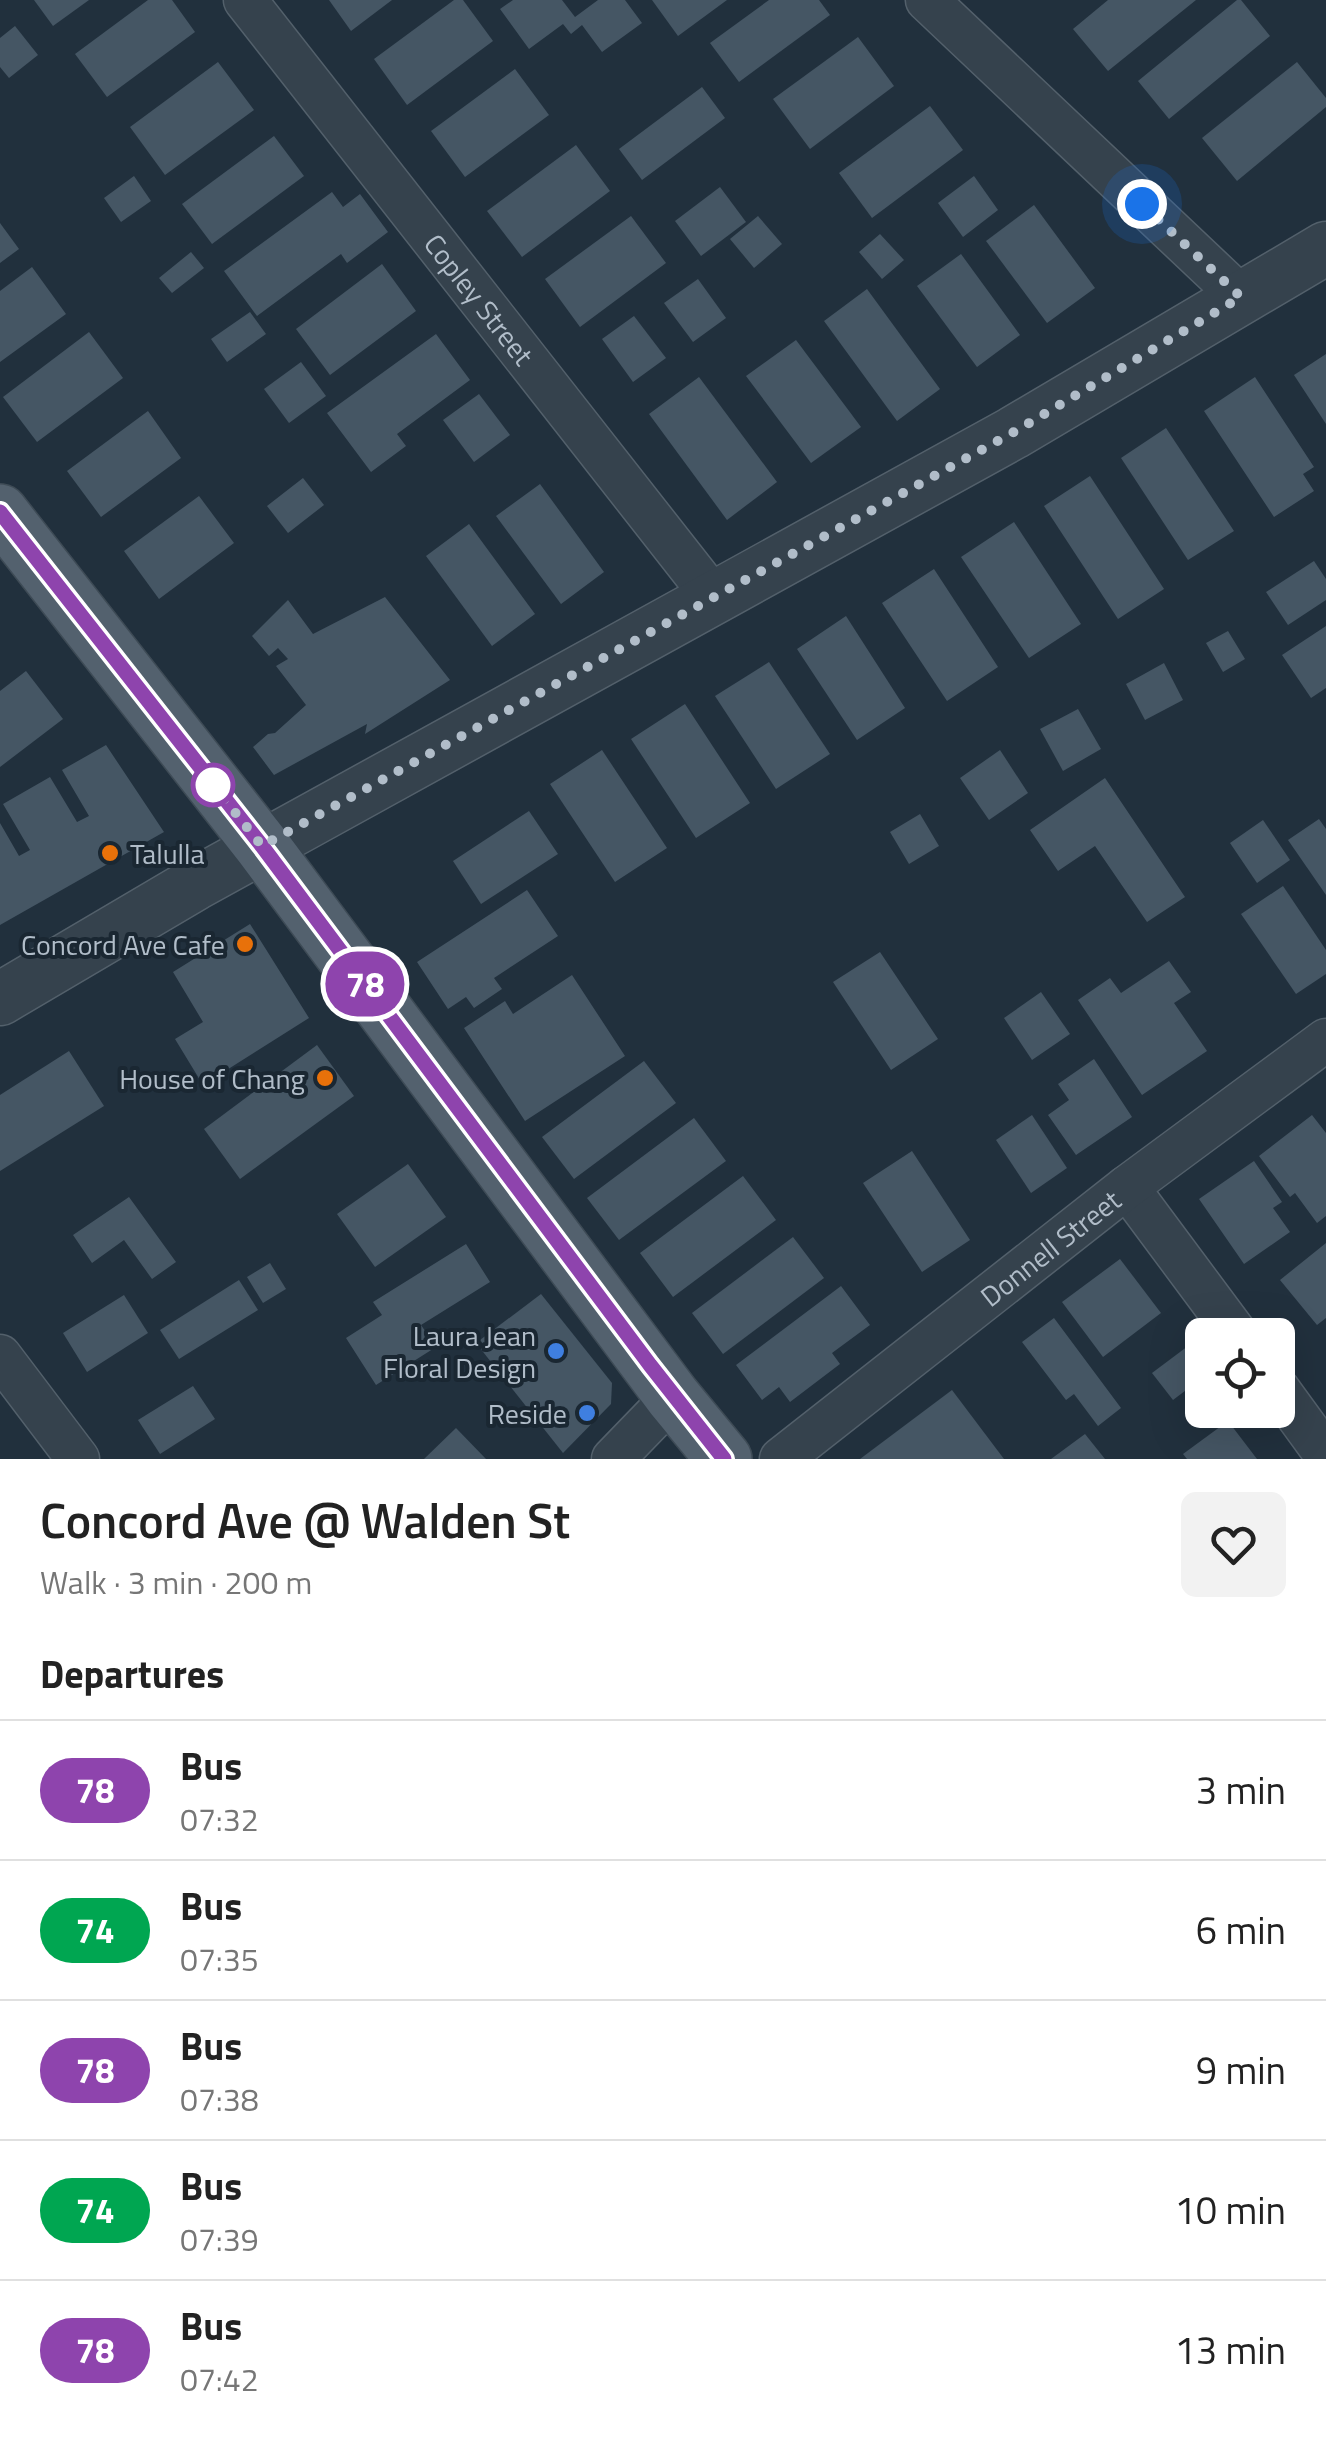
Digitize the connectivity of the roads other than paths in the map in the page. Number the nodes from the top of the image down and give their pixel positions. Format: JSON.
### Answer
{"nodes":[{"id":1,"x":244,"y":0,"type":"edge"},
{"id":2,"x":927,"y":0,"type":"edge"},
{"id":3,"x":1326,"y":248,"type":"edge"},
{"id":4,"x":1241,"y":297,"type":"junction"},
{"id":5,"x":0,"y":512,"type":"edge"},
{"id":6,"x":714,"y":598,"type":"junction"},
{"id":7,"x":262,"y":846,"type":"junction"},
{"id":8,"x":0,"y":999,"type":"edge"},
{"id":9,"x":1326,"y":1040,"type":"edge"},
{"id":10,"x":1127,"y":1187,"type":"junction"},
{"id":11,"x":1224,"y":1318,"type":"edge"},
{"id":12,"x":0,"y":1356,"type":"edge"},
{"id":13,"x":674,"y":1397,"type":"junction"},
{"id":14,"x":1295,"y":1413,"type":"edge"},
{"id":15,"x":1326,"y":1454,"type":"edge"},
{"id":16,"x":78,"y":1459,"type":"edge"},
{"id":17,"x":613,"y":1459,"type":"edge"},
{"id":18,"x":724,"y":1459,"type":"edge"},
{"id":19,"x":781,"y":1459,"type":"edge"}],
"edges":[{"from":1,"to":6,"type":"street","name":"Copley Street"},
{"from":2,"to":4,"type":"street"},
{"from":3,"to":4,"type":"street"},
{"from":4,"to":6,"type":"street"},
{"from":5,"to":7,"type":"main road"},
{"from":6,"to":7,"type":"street"},
{"from":7,"to":8,"type":"street"},
{"from":7,"to":13,"type":"main road"},
{"from":9,"to":10,"type":"street","name":"Donnell Street"},
{"from":10,"to":11,"type":"street"},
{"from":10,"to":19,"type":"street","name":"Donnell Street"},
{"from":12,"to":16,"type":"street"},
{"from":13,"to":17,"type":"street"},
{"from":13,"to":18,"type":"main road"},
{"from":14,"to":15,"type":"street"}]}
